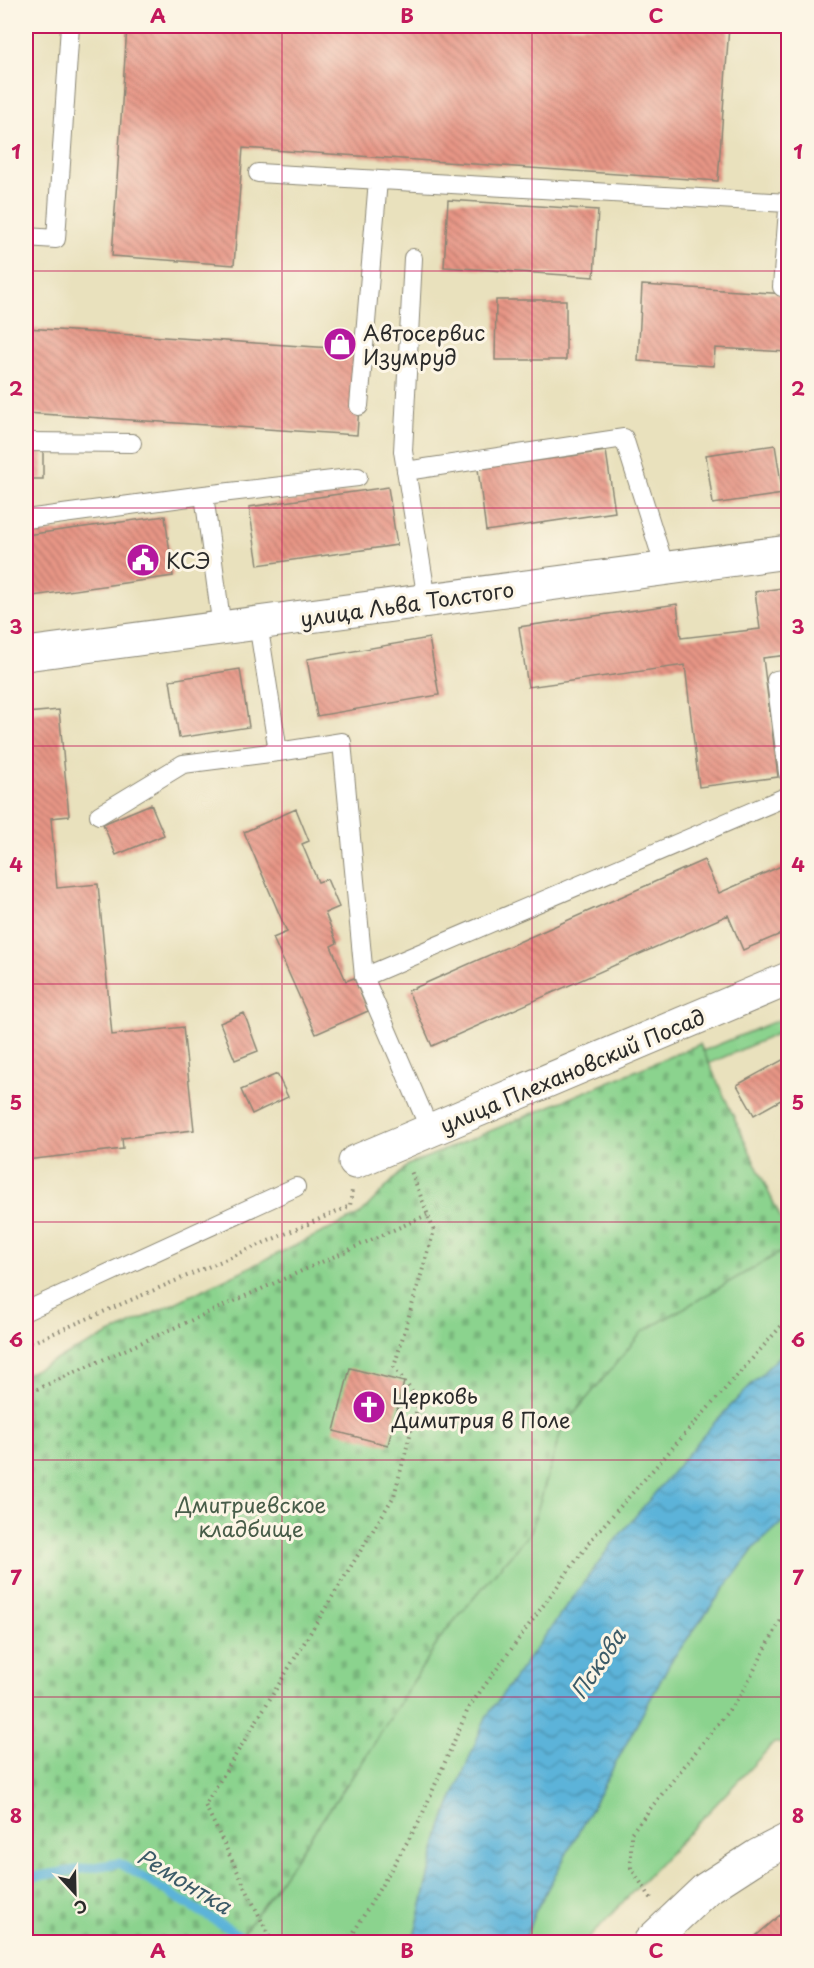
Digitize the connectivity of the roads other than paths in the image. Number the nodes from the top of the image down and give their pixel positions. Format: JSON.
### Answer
{"nodes":[{"id":1,"x":70,"y":26,"type":"edge"},
{"id":2,"x":258,"y":173,"type":"dead end"},
{"id":3,"x":378,"y":180,"type":"junction"},
{"id":4,"x":789,"y":203,"type":"edge"},
{"id":5,"x":789,"y":210,"type":"edge"},
{"id":6,"x":26,"y":237,"type":"edge"},
{"id":7,"x":787,"y":237,"type":"edge"},
{"id":8,"x":413,"y":258,"type":"dead end"},
{"id":9,"x":789,"y":288,"type":"edge"},
{"id":10,"x":359,"y":406,"type":"dead end"},
{"id":11,"x":26,"y":442,"type":"edge"},
{"id":12,"x":132,"y":443,"type":"dead end"},
{"id":13,"x":406,"y":471,"type":"junction"},
{"id":14,"x":358,"y":477,"type":"dead end"},
{"id":15,"x":204,"y":495,"type":"junction"},
{"id":16,"x":26,"y":519,"type":"edge"},
{"id":17,"x":789,"y":552,"type":"edge"},
{"id":18,"x":665,"y":568,"type":"junction"},
{"id":19,"x":427,"y":600,"type":"junction"},
{"id":20,"x":258,"y":623,"type":"junction"},
{"id":21,"x":222,"y":628,"type":"junction"},
{"id":22,"x":26,"y":654,"type":"edge"},
{"id":23,"x":789,"y":678,"type":"edge"},
{"id":24,"x":278,"y":752,"type":"junction"},
{"id":25,"x":789,"y":773,"type":"edge"},
{"id":26,"x":789,"y":796,"type":"edge"},
{"id":27,"x":99,"y":815,"type":"dead end"},
{"id":28,"x":364,"y":977,"type":"junction"},
{"id":29,"x":789,"y":979,"type":"edge"},
{"id":30,"x":430,"y":1130,"type":"junction"},
{"id":31,"x":355,"y":1162,"type":"road end"},
{"id":32,"x":296,"y":1187,"type":"dead end"},
{"id":33,"x":26,"y":1311,"type":"edge"},
{"id":34,"x":789,"y":1840,"type":"edge"},
{"id":35,"x":659,"y":1933,"type":"edge"}],
"edges":[{"from":1,"to":6,"type":"lane"},
{"from":2,"to":3,"type":"lane"},
{"from":3,"to":4,"type":"lane"},
{"from":3,"to":10,"type":"lane"},
{"from":5,"to":7,"type":"lane"},
{"from":7,"to":9,"type":"lane"},
{"from":8,"to":13,"type":"lane"},
{"from":11,"to":12,"type":"lane"},
{"from":13,"to":18,"type":"lane"},
{"from":13,"to":19,"type":"lane"},
{"from":14,"to":15,"type":"lane"},
{"from":15,"to":16,"type":"lane"},
{"from":15,"to":21,"type":"lane"},
{"from":17,"to":18,"type":"street","name":"улица Льва Толстого"},
{"from":18,"to":19,"type":"street","name":"улица Льва Толстого"},
{"from":19,"to":20,"type":"street","name":"улица Льва Толстого"},
{"from":20,"to":21,"type":"street","name":"улица Льва Толстого"},
{"from":20,"to":24,"type":"lane"},
{"from":21,"to":22,"type":"street","name":"улица Льва Толстого"},
{"from":23,"to":25,"type":"lane"},
{"from":24,"to":27,"type":"lane"},
{"from":24,"to":28,"type":"lane"},
{"from":26,"to":28,"type":"lane"},
{"from":28,"to":30,"type":"lane"},
{"from":29,"to":30,"type":"street","name":"улица Плехановский Посад"},
{"from":30,"to":31,"type":"street","name":"улица Плехановский Посад"},
{"from":32,"to":33,"type":"lane"},
{"from":34,"to":35,"type":"street"}]}
